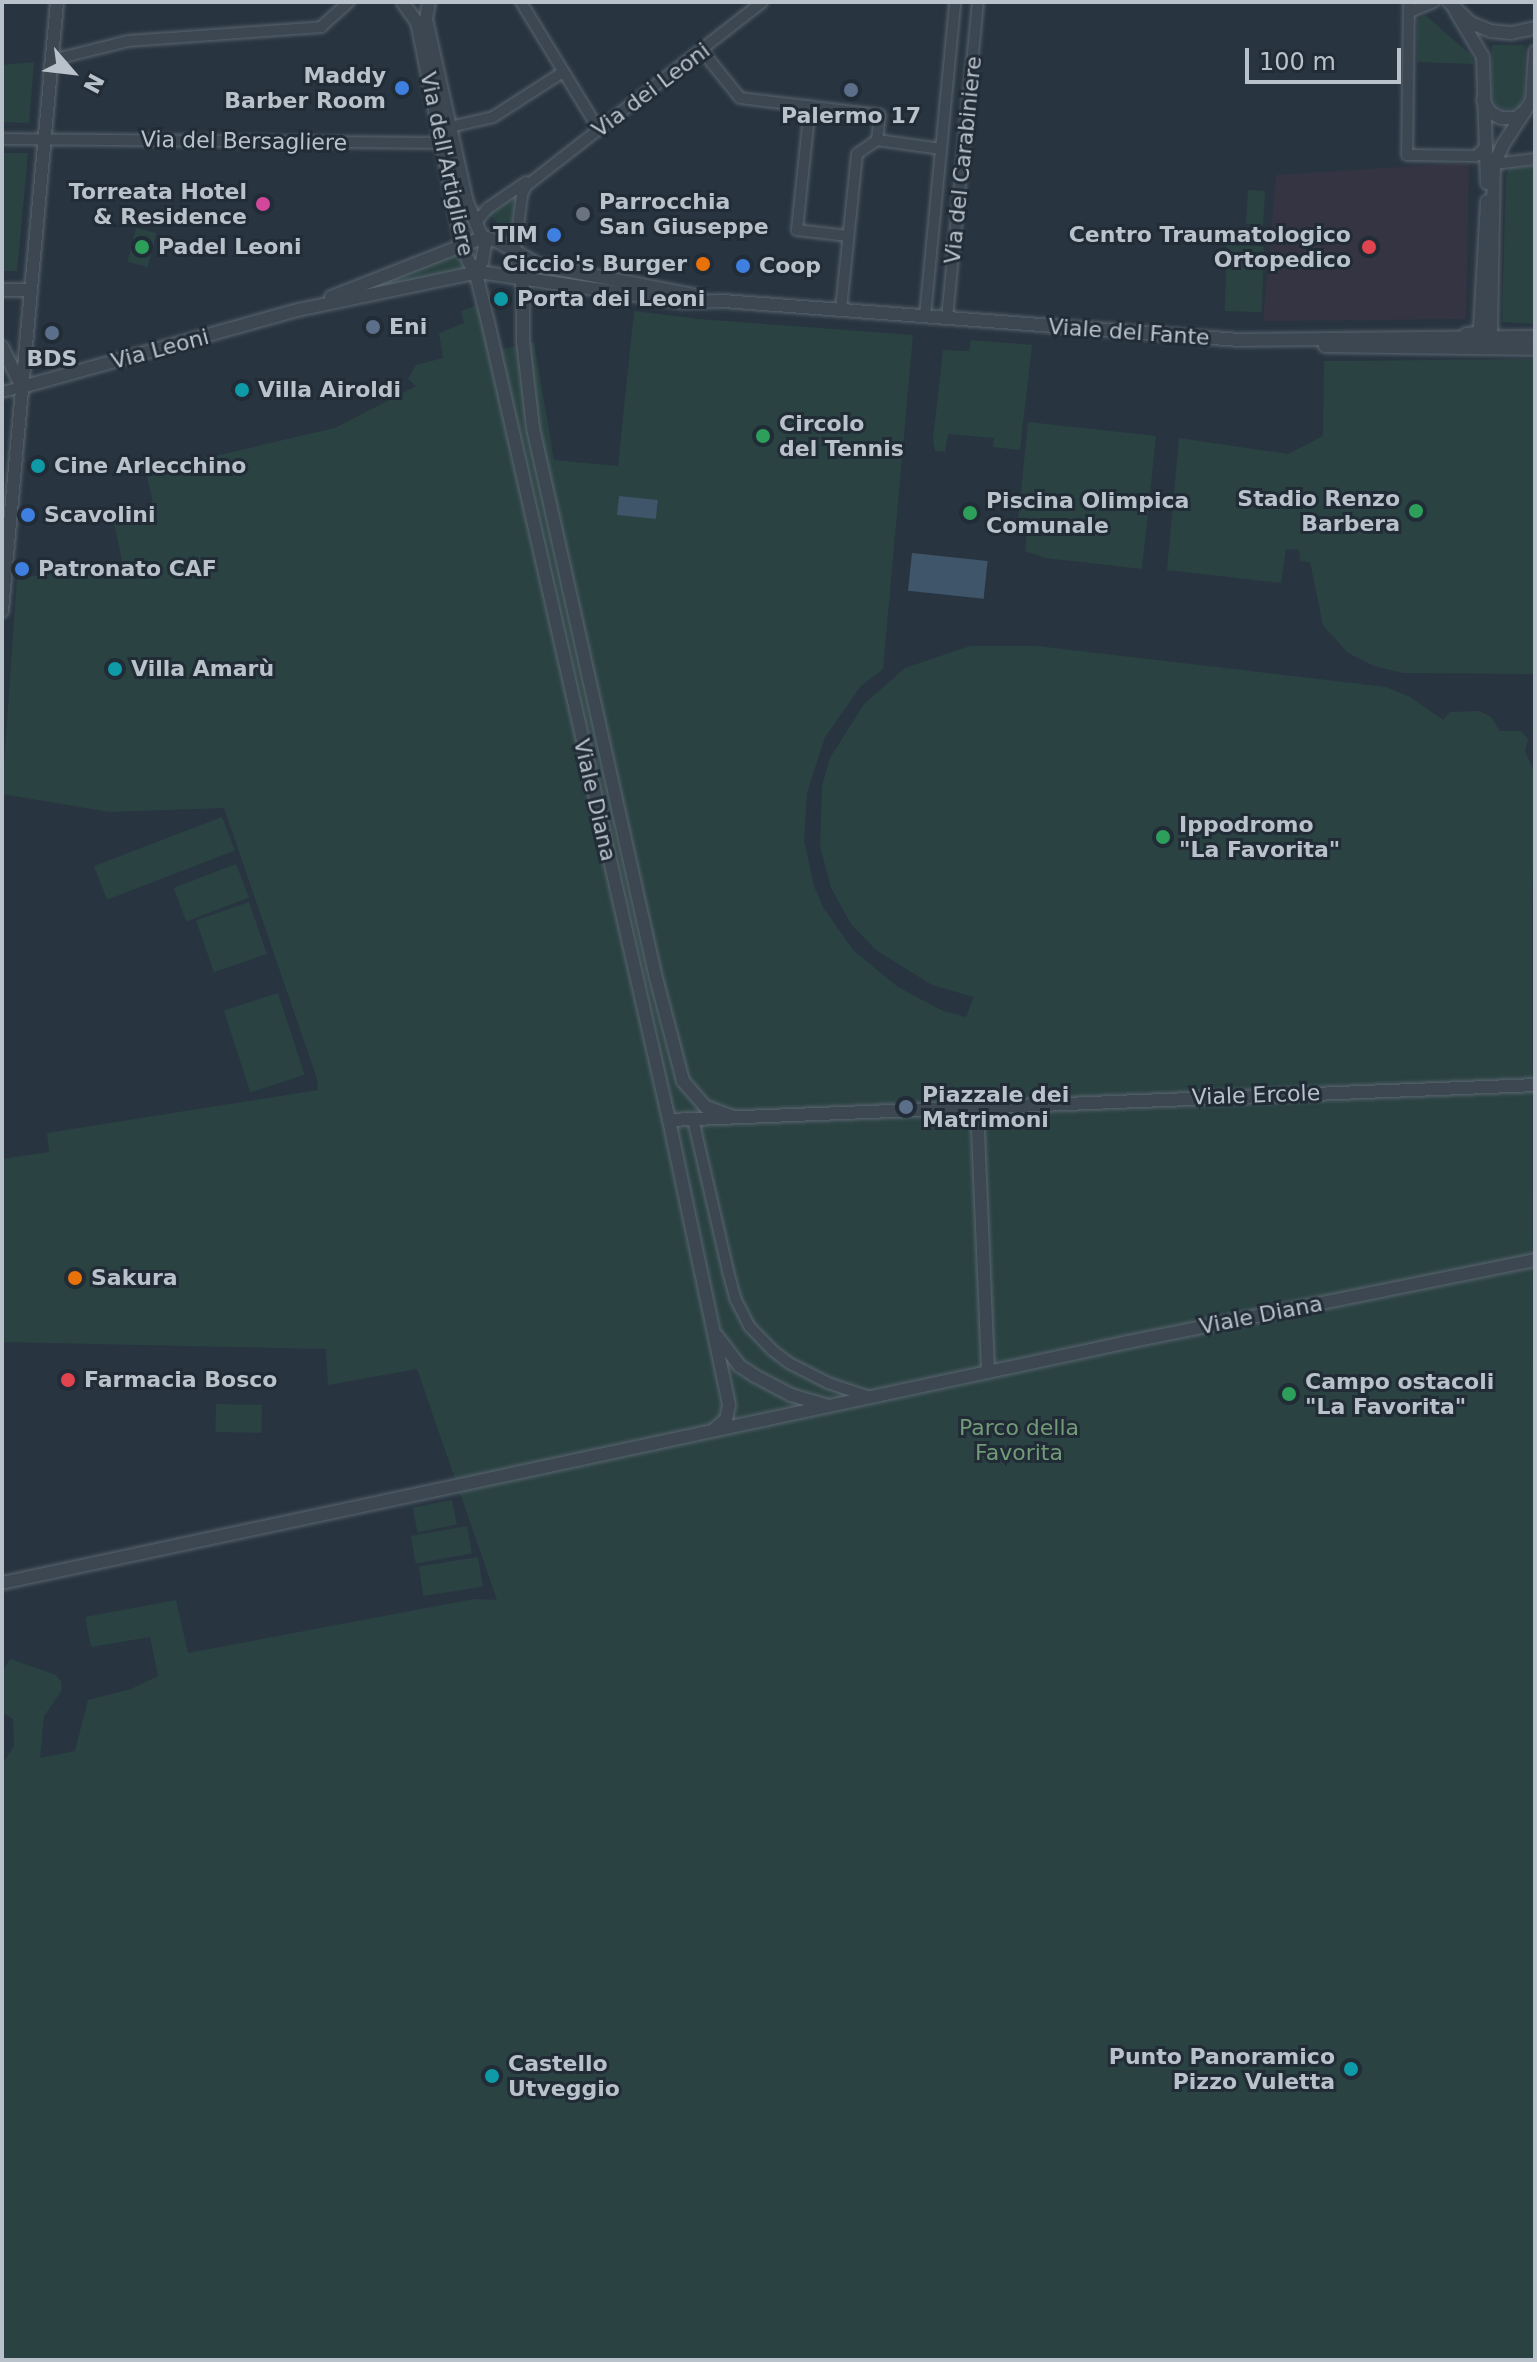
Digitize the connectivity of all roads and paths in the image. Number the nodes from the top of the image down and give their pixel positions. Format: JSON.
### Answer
{"nodes":[{"id":1,"x":57,"y":2,"type":"edge"},
{"id":2,"x":349,"y":2,"type":"edge"},
{"id":3,"x":391,"y":2,"type":"edge"},
{"id":4,"x":414,"y":2,"type":"edge"},
{"id":5,"x":429,"y":2,"type":"edge"},
{"id":6,"x":521,"y":2,"type":"edge"},
{"id":7,"x":762,"y":2,"type":"edge"},
{"id":8,"x":955,"y":2,"type":"edge"},
{"id":9,"x":978,"y":2,"type":"edge"},
{"id":10,"x":403,"y":3,"type":"edge"},
{"id":11,"x":1445,"y":4,"type":"edge"},
{"id":12,"x":1410,"y":7,"type":"edge"},
{"id":13,"x":1535,"y":28,"type":"edge"},
{"id":14,"x":703,"y":52,"type":"junction"},
{"id":15,"x":1535,"y":52,"type":"edge"},
{"id":16,"x":52,"y":60,"type":"junction"},
{"id":17,"x":563,"y":72,"type":"junction"},
{"id":18,"x":1533,"y":99,"type":"edge"},
{"id":19,"x":1483,"y":100,"type":"junction"},
{"id":20,"x":810,"y":106,"type":"junction"},
{"id":21,"x":450,"y":127,"type":"junction"},
{"id":22,"x":599,"y":130,"type":"junction"},
{"id":23,"x":2,"y":139,"type":"edge"},
{"id":24,"x":45,"y":140,"type":"junction"},
{"id":25,"x":877,"y":140,"type":"junction"},
{"id":26,"x":443,"y":143,"type":"junction"},
{"id":27,"x":941,"y":149,"type":"junction"},
{"id":28,"x":1483,"y":149,"type":"junction"},
{"id":29,"x":1535,"y":159,"type":"edge"},
{"id":30,"x":1494,"y":164,"type":"junction"},
{"id":31,"x":539,"y":175,"type":"junction"},
{"id":32,"x":1487,"y":201,"type":"junction"},
{"id":33,"x":459,"y":217,"type":"junction"},
{"id":34,"x":477,"y":221,"type":"junction"},
{"id":35,"x":848,"y":236,"type":"junction"},
{"id":36,"x":481,"y":238,"type":"junction"},
{"id":37,"x":499,"y":242,"type":"junction"},
{"id":38,"x":462,"y":244,"type":"junction"},
{"id":39,"x":447,"y":250,"type":"junction"},
{"id":40,"x":515,"y":251,"type":"junction"},
{"id":41,"x":466,"y":260,"type":"junction"},
{"id":42,"x":473,"y":272,"type":"junction"},
{"id":43,"x":521,"y":277,"type":"junction"},
{"id":44,"x":2,"y":290,"type":"edge"},
{"id":45,"x":30,"y":290,"type":"junction"},
{"id":46,"x":723,"y":301,"type":"junction"},
{"id":47,"x":298,"y":310,"type":"junction"},
{"id":48,"x":841,"y":310,"type":"junction"},
{"id":49,"x":925,"y":316,"type":"junction"},
{"id":50,"x":947,"y":318,"type":"junction"},
{"id":51,"x":1488,"y":335,"type":"junction"},
{"id":52,"x":1535,"y":335,"type":"edge"},
{"id":53,"x":1343,"y":343,"type":"junction"},
{"id":54,"x":1535,"y":346,"type":"edge"},
{"id":55,"x":2,"y":347,"type":"edge"},
{"id":56,"x":22,"y":387,"type":"junction"},
{"id":57,"x":2,"y":392,"type":"edge"},
{"id":58,"x":2,"y":611,"type":"edge"},
{"id":59,"x":1535,"y":1085,"type":"edge"},
{"id":60,"x":977,"y":1107,"type":"junction"},
{"id":61,"x":733,"y":1117,"type":"junction"},
{"id":62,"x":693,"y":1119,"type":"junction"},
{"id":63,"x":669,"y":1120,"type":"junction"},
{"id":64,"x":1535,"y":1260,"type":"edge"},
{"id":65,"x":713,"y":1330,"type":"junction"},
{"id":66,"x":988,"y":1372,"type":"junction"},
{"id":67,"x":873,"y":1398,"type":"junction"},
{"id":68,"x":833,"y":1406,"type":"junction"},
{"id":69,"x":708,"y":1433,"type":"junction"},
{"id":70,"x":2,"y":1583,"type":"edge"}],
"edges":[{"from":1,"to":16,"type":"street"},
{"from":2,"to":16,"type":"street"},
{"from":3,"to":10,"type":"street"},
{"from":4,"to":10,"type":"street"},
{"from":5,"to":21,"type":"street","name":"Via dell'Artigliere"},
{"from":6,"to":17,"type":"street"},
{"from":7,"to":14,"type":"street","name":"Via dei Leoni"},
{"from":8,"to":27,"type":"street","name":"Via del Carabiniere"},
{"from":9,"to":50,"type":"street","name":"Via del Carabiniere"},
{"from":10,"to":26,"type":"street","name":"Via dell'Artigliere"},
{"from":11,"to":12,"type":"street"},
{"from":11,"to":13,"type":"street"},
{"from":11,"to":19,"type":"street"},
{"from":12,"to":28,"type":"street"},
{"from":14,"to":20,"type":"street"},
{"from":14,"to":22,"type":"street","name":"Via dei Leoni"},
{"from":15,"to":18,"type":"street"},
{"from":16,"to":24,"type":"street"},
{"from":17,"to":21,"type":"street"},
{"from":17,"to":22,"type":"street"},
{"from":18,"to":19,"type":"street"},
{"from":18,"to":30,"type":"street"},
{"from":19,"to":28,"type":"street"},
{"from":20,"to":25,"type":"street"},
{"from":20,"to":35,"type":"street"},
{"from":21,"to":34,"type":"street","name":"Via dell'Artigliere"},
{"from":22,"to":31,"type":"street","name":"Via dei Leoni"},
{"from":23,"to":24,"type":"street","name":"Via del Bersagliere"},
{"from":24,"to":26,"type":"street","name":"Via del Bersagliere"},
{"from":24,"to":45,"type":"street"},
{"from":25,"to":27,"type":"street"},
{"from":25,"to":35,"type":"street"},
{"from":26,"to":33,"type":"street","name":"Via dell'Artigliere"},
{"from":27,"to":49,"type":"street","name":"Via del Carabiniere"},
{"from":28,"to":32,"type":"street"},
{"from":29,"to":30,"type":"street"},
{"from":30,"to":51,"type":"street"},
{"from":31,"to":34,"type":"street","name":"Via dei Leoni"},
{"from":31,"to":40,"type":"street"},
{"from":32,"to":51,"type":"street"},
{"from":32,"to":53,"type":"street"},
{"from":33,"to":38,"type":"street","name":"Via dell'Artigliere"},
{"from":33,"to":39,"type":"street"},
{"from":34,"to":36,"type":"street","name":"Via dell'Artigliere"},
{"from":34,"to":37,"type":"street","name":"Via dell'Artigliere"},
{"from":35,"to":48,"type":"street"},
{"from":36,"to":37,"type":"street"},
{"from":36,"to":38,"type":"street","name":"Via Leoni"},
{"from":36,"to":41,"type":"street"},
{"from":36,"to":42,"type":"street","name":"Via dell'Artigliere"},
{"from":37,"to":40,"type":"street"},
{"from":38,"to":39,"type":"street","name":"Via Leoni"},
{"from":38,"to":41,"type":"street","name":"Via dell'Artigliere"},
{"from":39,"to":47,"type":"street","name":"Via Leoni"},
{"from":40,"to":43,"type":"street","name":"Viale Diana"},
{"from":40,"to":46,"type":"street","name":"Viale del Fante"},
{"from":41,"to":42,"type":"street","name":"Via dell'Artigliere"},
{"from":42,"to":43,"type":"street","name":"Via Leoni"},
{"from":42,"to":47,"type":"street","name":"Via Leoni"},
{"from":42,"to":63,"type":"street","name":"Viale Diana"},
{"from":43,"to":46,"type":"street","name":"Viale del Fante"},
{"from":43,"to":61,"type":"street","name":"Viale Diana"},
{"from":44,"to":45,"type":"street"},
{"from":45,"to":56,"type":"street"},
{"from":46,"to":48,"type":"street","name":"Viale del Fante"},
{"from":47,"to":56,"type":"street","name":"Via Leoni"},
{"from":48,"to":49,"type":"street","name":"Viale del Fante"},
{"from":49,"to":50,"type":"street","name":"Viale del Fante"},
{"from":50,"to":53,"type":"street","name":"Viale del Fante"},
{"from":51,"to":52,"type":"street","name":"Viale del Fante"},
{"from":51,"to":53,"type":"street","name":"Viale del Fante"},
{"from":51,"to":54,"type":"street"},
{"from":53,"to":54,"type":"street"},
{"from":55,"to":56,"type":"street"},
{"from":56,"to":57,"type":"street"},
{"from":56,"to":58,"type":"street"},
{"from":59,"to":60,"type":"street","name":"Viale Ercole"},
{"from":60,"to":61,"type":"street","name":"Viale Ercole"},
{"from":60,"to":66,"type":"street"},
{"from":61,"to":62,"type":"street","name":"Viale Ercole"},
{"from":62,"to":63,"type":"street","name":"Viale Ercole"},
{"from":62,"to":67,"type":"street"},
{"from":63,"to":65,"type":"street","name":"Viale Diana"},
{"from":64,"to":66,"type":"street","name":"Viale Diana"},
{"from":65,"to":68,"type":"street","name":"Viale Diana"},
{"from":65,"to":69,"type":"street","name":"Viale Diana"},
{"from":66,"to":67,"type":"street","name":"Viale Diana"},
{"from":67,"to":68,"type":"street","name":"Viale Diana"},
{"from":68,"to":69,"type":"street","name":"Viale Diana"},
{"from":69,"to":70,"type":"street"}]}
